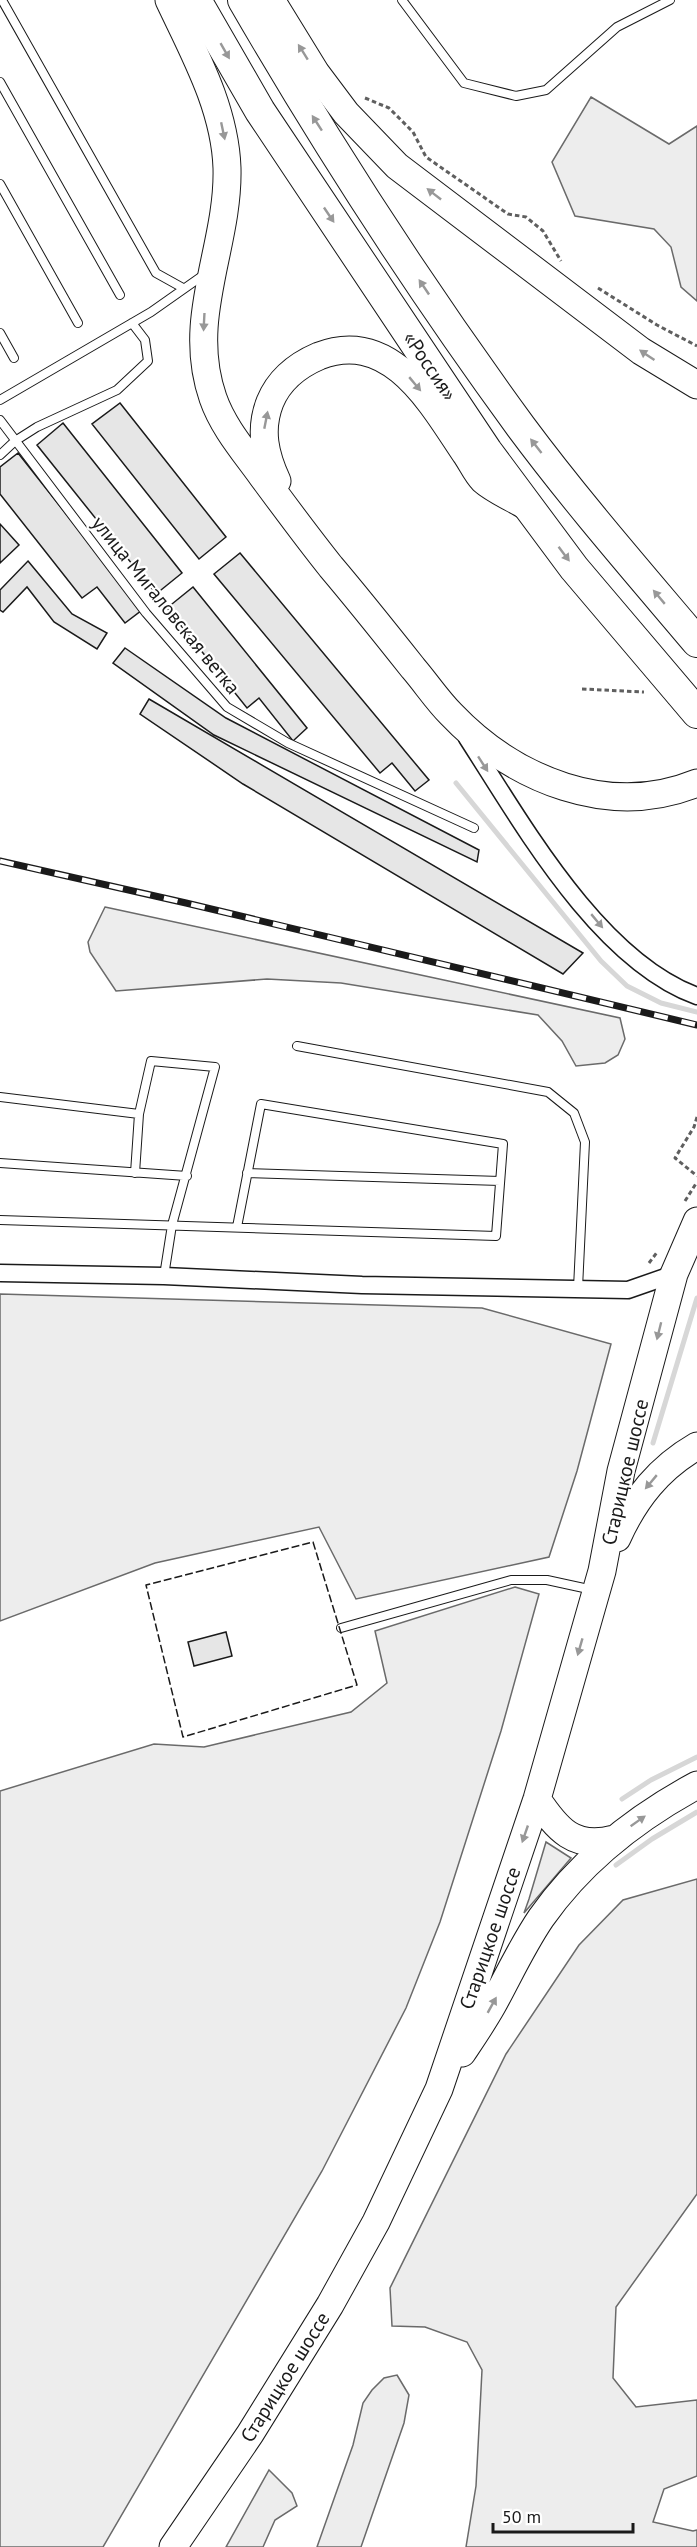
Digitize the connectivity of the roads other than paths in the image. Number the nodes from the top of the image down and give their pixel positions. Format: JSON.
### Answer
{"nodes":[{"id":1,"x":2,"y":0,"type":"edge"},
{"id":2,"x":169,"y":0,"type":"edge"},
{"id":3,"x":196,"y":0,"type":"edge"},
{"id":4,"x":243,"y":0,"type":"edge"},
{"id":5,"x":271,"y":0,"type":"edge"},
{"id":6,"x":402,"y":0,"type":"edge"},
{"id":7,"x":670,"y":0,"type":"edge"},
{"id":8,"x":0,"y":81,"type":"edge"},
{"id":9,"x":0,"y":184,"type":"edge"},
{"id":10,"x":213,"y":268,"type":"junction"},
{"id":11,"x":183,"y":288,"type":"junction"},
{"id":12,"x":120,"y":295,"type":"dead end"},
{"id":13,"x":78,"y":323,"type":"dead end"},
{"id":14,"x":132,"y":324,"type":"junction"},
{"id":15,"x":0,"y":333,"type":"edge"},
{"id":16,"x":14,"y":358,"type":"dead end"},
{"id":17,"x":697,"y":385,"type":"edge"},
{"id":18,"x":0,"y":400,"type":"edge"},
{"id":19,"x":0,"y":420,"type":"edge"},
{"id":20,"x":15,"y":441,"type":"junction"},
{"id":21,"x":0,"y":455,"type":"edge"},
{"id":22,"x":528,"y":508,"type":"junction"},
{"id":23,"x":304,"y":533,"type":"junction"},
{"id":24,"x":697,"y":642,"type":"edge"},
{"id":25,"x":696,"y":712,"type":"edge"},
{"id":26,"x":451,"y":714,"type":"junction"},
{"id":27,"x":697,"y":783,"type":"edge"},
{"id":28,"x":474,"y":828,"type":"dead end"},
{"id":29,"x":697,"y":996,"type":"edge"},
{"id":30,"x":297,"y":1046,"type":"dead end"},
{"id":31,"x":0,"y":1097,"type":"edge"},
{"id":32,"x":139,"y":1114,"type":"junction"},
{"id":33,"x":0,"y":1163,"type":"edge"},
{"id":34,"x":135,"y":1173,"type":"junction"},
{"id":35,"x":247,"y":1173,"type":"junction"},
{"id":36,"x":187,"y":1176,"type":"junction"},
{"id":37,"x":500,"y":1181,"type":"junction"},
{"id":38,"x":689,"y":1214,"type":"edge"},
{"id":39,"x":0,"y":1220,"type":"edge"},
{"id":40,"x":171,"y":1225,"type":"junction"},
{"id":41,"x":237,"y":1227,"type":"junction"},
{"id":42,"x":0,"y":1273,"type":"edge"},
{"id":43,"x":674,"y":1274,"type":"junction"},
{"id":44,"x":164,"y":1276,"type":"junction"},
{"id":45,"x":578,"y":1288,"type":"junction"},
{"id":46,"x":697,"y":1446,"type":"edge"},
{"id":47,"x":599,"y":1581,"type":"junction"},
{"id":48,"x":340,"y":1628,"type":"dead end"},
{"id":49,"x":697,"y":1785,"type":"edge"},
{"id":50,"x":537,"y":1799,"type":"junction"},
{"id":51,"x":614,"y":1839,"type":"junction"},
{"id":52,"x":439,"y":2090,"type":"junction"},
{"id":53,"x":173,"y":2547,"type":"edge"}],
"edges":[{"from":1,"to":11,"type":"lane"},
{"from":2,"to":10,"type":"main road","one_way":true},
{"from":3,"to":22,"type":"highway","name":"«Россия»","one_way":true},
{"from":24,"to":4,"type":"highway","name":"«Россия»","one_way":true},
{"from":17,"to":5,"type":"main road","one_way":true},
{"from":6,"to":7,"type":"lane"},
{"from":8,"to":12,"type":"lane"},
{"from":9,"to":13,"type":"lane"},
{"from":10,"to":11,"type":"lane"},
{"from":10,"to":23,"type":"main road","one_way":true},
{"from":11,"to":14,"type":"lane"},
{"from":14,"to":18,"type":"lane"},
{"from":14,"to":20,"type":"lane"},
{"from":15,"to":16,"type":"lane"},
{"from":19,"to":20,"type":"lane","name":"улица Мигаловская ветка"},
{"from":20,"to":21,"type":"lane"},
{"from":20,"to":28,"type":"lane","name":"улица Мигаловская ветка"},
{"from":23,"to":22,"type":"main road","one_way":true},
{"from":22,"to":25,"type":"highway","name":"«Россия»","one_way":true},
{"from":23,"to":26,"type":"main road"},
{"from":26,"to":27,"type":"main road"},
{"from":26,"to":29,"type":"street","one_way":true},
{"from":30,"to":45,"type":"lane"},
{"from":31,"to":32,"type":"lane"},
{"from":32,"to":34,"type":"lane"},
{"from":32,"to":36,"type":"lane"},
{"from":33,"to":34,"type":"lane"},
{"from":34,"to":36,"type":"lane"},
{"from":35,"to":37,"type":"lane"},
{"from":35,"to":37,"type":"lane"},
{"from":35,"to":41,"type":"lane"},
{"from":36,"to":40,"type":"lane"},
{"from":37,"to":41,"type":"lane"},
{"from":38,"to":43,"type":"main road","name":"Старицкое шоссе"},
{"from":39,"to":40,"type":"lane"},
{"from":40,"to":41,"type":"lane"},
{"from":40,"to":44,"type":"lane"},
{"from":42,"to":44,"type":"street"},
{"from":43,"to":45,"type":"street"},
{"from":43,"to":47,"type":"main road","name":"Старицкое шоссе","one_way":true},
{"from":44,"to":45,"type":"street"},
{"from":46,"to":47,"type":"main road","one_way":true},
{"from":47,"to":48,"type":"lane"},
{"from":47,"to":50,"type":"main road","name":"Старицкое шоссе","one_way":true},
{"from":51,"to":49,"type":"main road","one_way":true},
{"from":50,"to":51,"type":"main road"},
{"from":50,"to":52,"type":"main road","name":"Старицкое шоссе","one_way":true},
{"from":52,"to":51,"type":"main road","one_way":true},
{"from":52,"to":53,"type":"main road","name":"Старицкое шоссе"}]}
